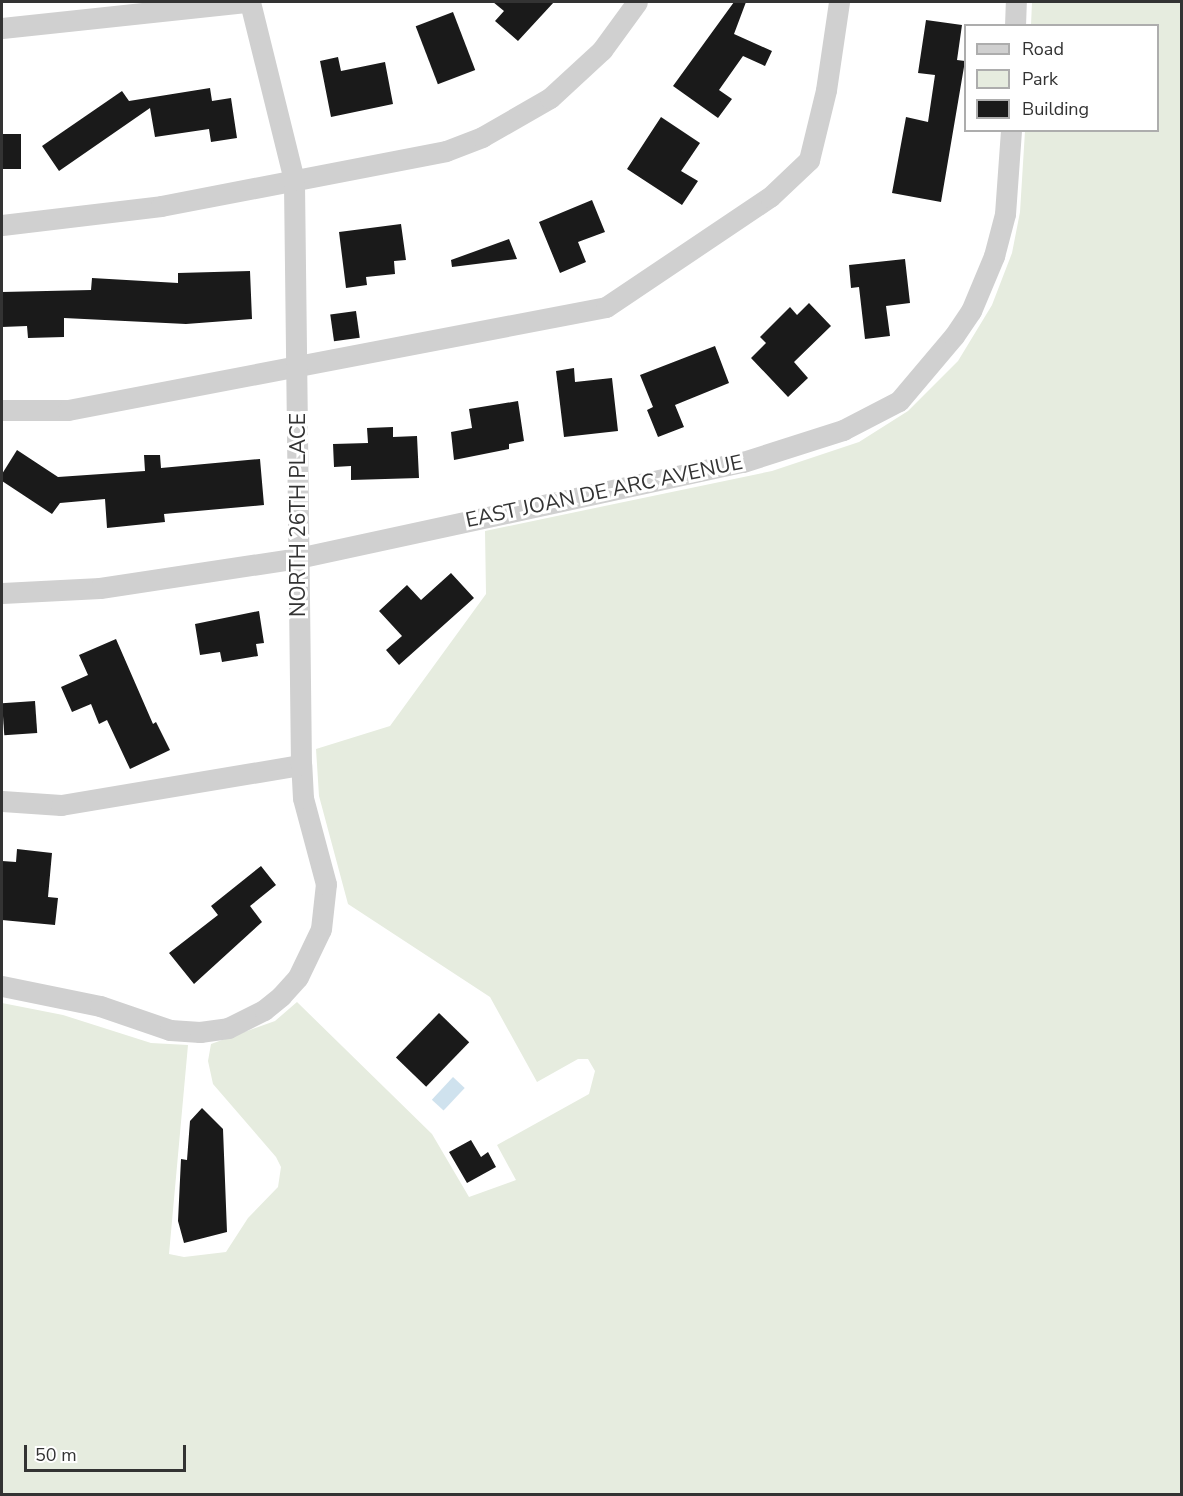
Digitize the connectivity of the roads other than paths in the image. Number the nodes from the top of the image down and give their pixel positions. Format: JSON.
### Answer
{"nodes":[{"id":1,"x":248,"y":2,"type":"edge"},
{"id":2,"x":638,"y":2,"type":"edge"},
{"id":3,"x":839,"y":2,"type":"edge"},
{"id":4,"x":1016,"y":2,"type":"edge"},
{"id":5,"x":1015,"y":24,"type":"edge"},
{"id":6,"x":2,"y":28,"type":"edge"},
{"id":7,"x":1011,"y":132,"type":"edge"},
{"id":8,"x":294,"y":180,"type":"junction"},
{"id":9,"x":2,"y":225,"type":"edge"},
{"id":10,"x":297,"y":366,"type":"junction"},
{"id":11,"x":2,"y":410,"type":"edge"},
{"id":12,"x":298,"y":558,"type":"junction"},
{"id":13,"x":2,"y":593,"type":"edge"},
{"id":14,"x":302,"y":765,"type":"junction"},
{"id":15,"x":2,"y":801,"type":"edge"},
{"id":16,"x":2,"y":986,"type":"edge"}],
"edges":[{"from":1,"to":6,"type":"street"},
{"from":1,"to":8,"type":"street","name":"NORTH 26TH PLACE"},
{"from":2,"to":8,"type":"street"},
{"from":3,"to":10,"type":"street"},
{"from":4,"to":5,"type":"street"},
{"from":7,"to":12,"type":"street","name":"EAST JOAN DE ARC AVENUE"},
{"from":8,"to":9,"type":"street"},
{"from":8,"to":10,"type":"street","name":"NORTH 26TH PLACE"},
{"from":10,"to":11,"type":"street"},
{"from":10,"to":12,"type":"street","name":"NORTH 26TH PLACE"},
{"from":12,"to":13,"type":"street","name":"EAST JOAN DE ARC AVENUE"},
{"from":12,"to":14,"type":"street","name":"NORTH 26TH PLACE"},
{"from":14,"to":15,"type":"street"},
{"from":14,"to":16,"type":"street","name":"NORTH 26TH PLACE"}]}
